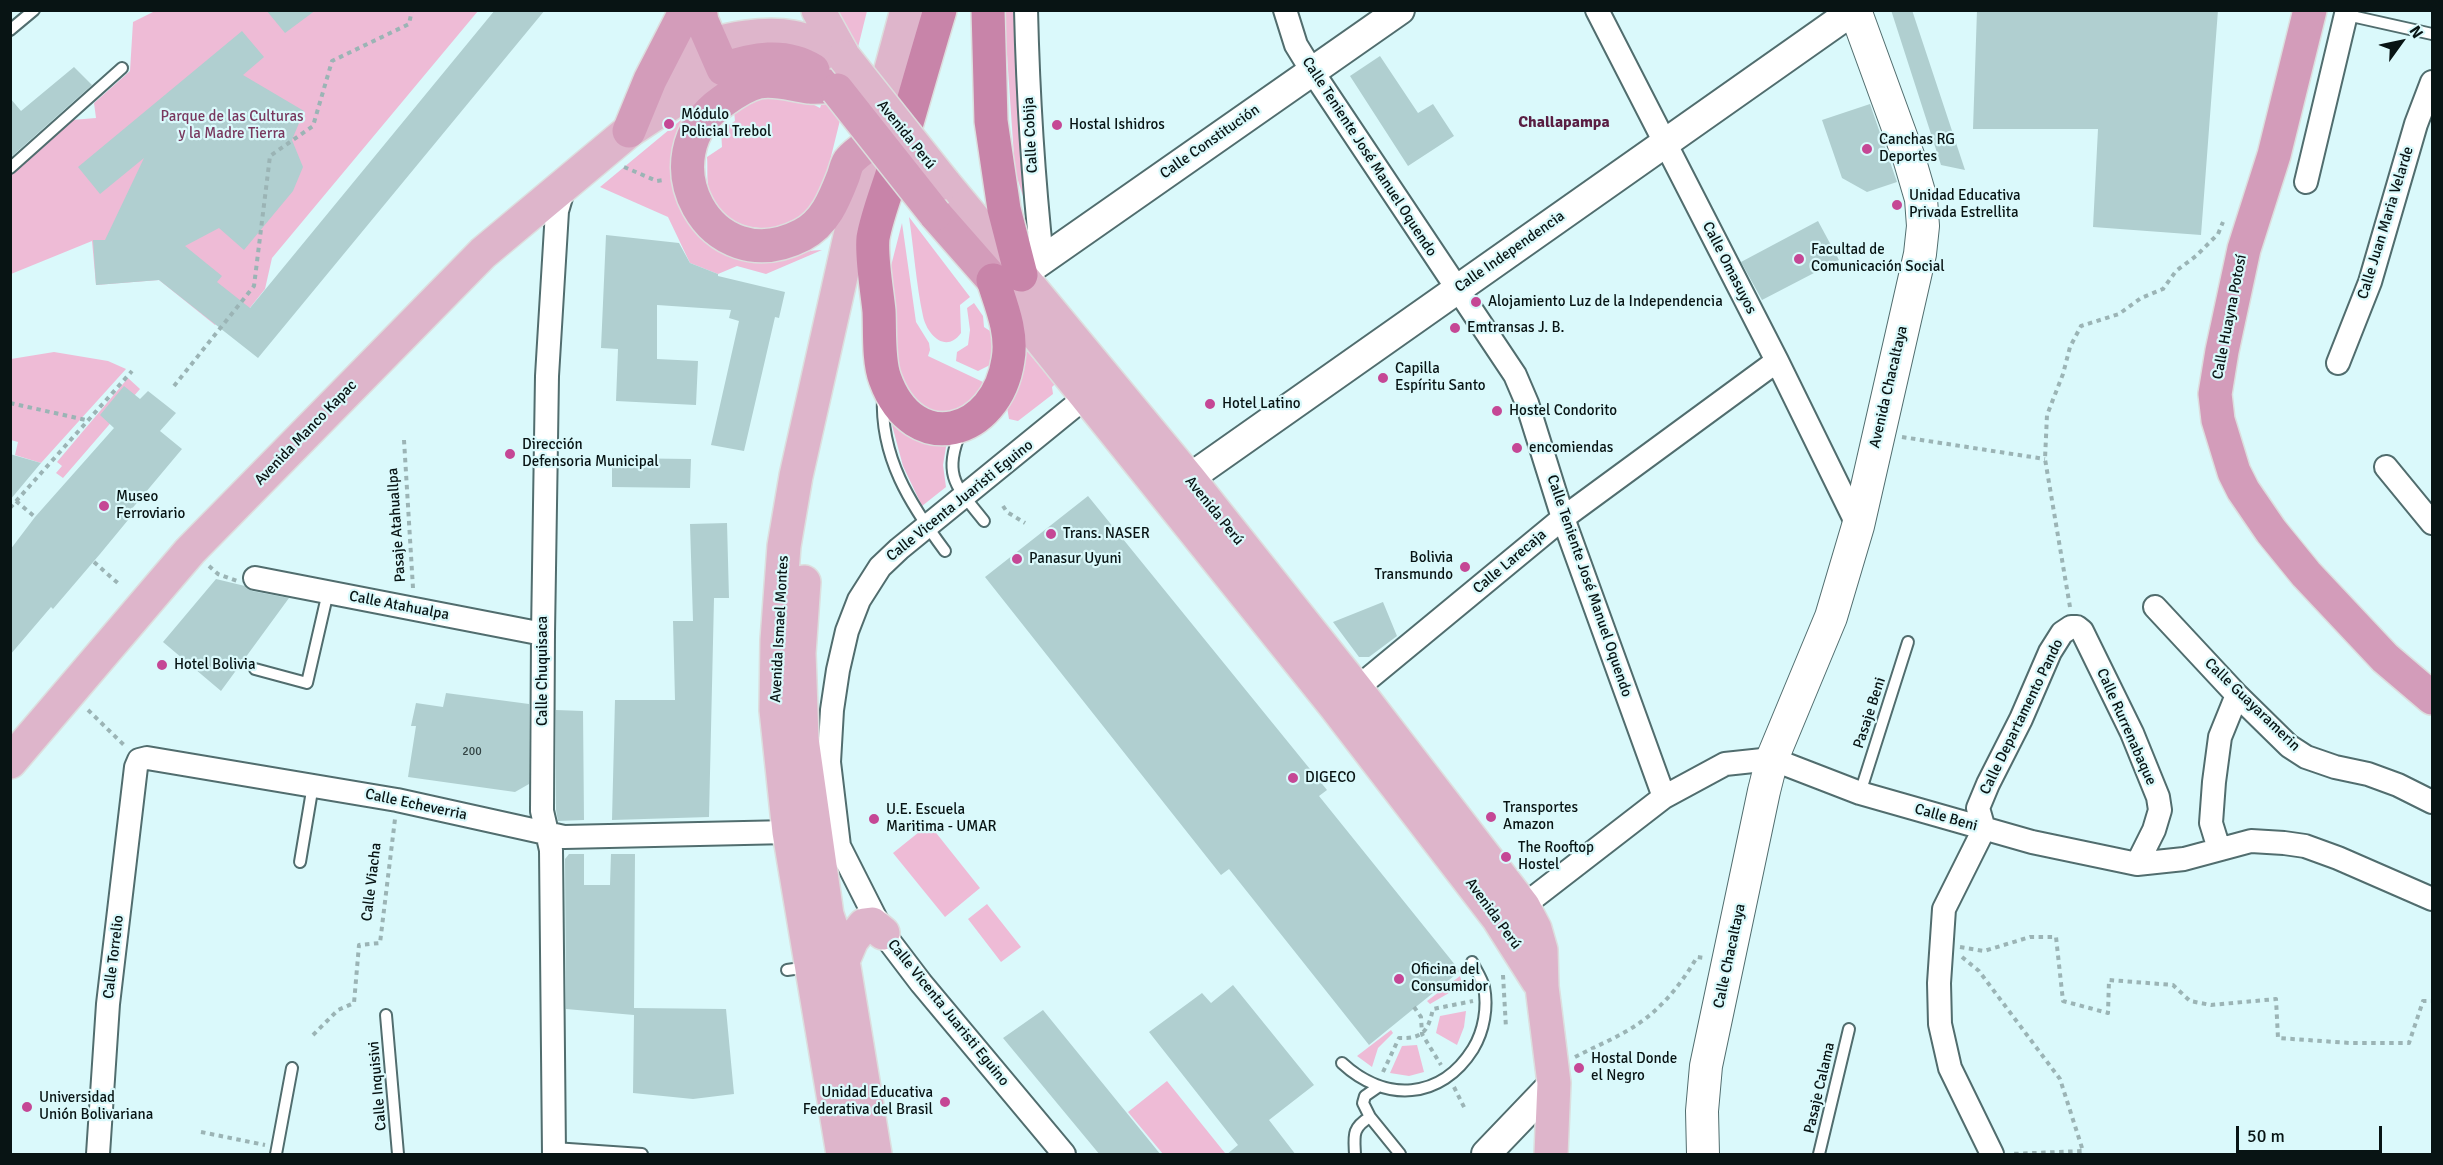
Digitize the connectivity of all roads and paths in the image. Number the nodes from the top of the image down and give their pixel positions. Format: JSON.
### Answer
{"nodes":[{"id":1,"x":34,"y":10,"type":"edge"},
{"id":2,"x":412,"y":10,"type":"edge"},
{"id":3,"x":686,"y":10,"type":"edge"},
{"id":4,"x":700,"y":10,"type":"edge"},
{"id":5,"x":818,"y":10,"type":"edge"},
{"id":6,"x":907,"y":10,"type":"edge"},
{"id":7,"x":940,"y":10,"type":"edge"},
{"id":8,"x":988,"y":10,"type":"edge"},
{"id":9,"x":1026,"y":10,"type":"edge"},
{"id":10,"x":1285,"y":10,"type":"edge"},
{"id":11,"x":1400,"y":10,"type":"edge"},
{"id":12,"x":1597,"y":10,"type":"edge"},
{"id":13,"x":1855,"y":10,"type":"edge"},
{"id":14,"x":2310,"y":10,"type":"edge"},
{"id":15,"x":2347,"y":13,"type":"edge"},
{"id":16,"x":10,"y":30,"type":"edge"},
{"id":17,"x":2433,"y":34,"type":"edge"},
{"id":18,"x":717,"y":56,"type":"junction"},
{"id":19,"x":844,"y":57,"type":"junction"},
{"id":20,"x":122,"y":68,"type":"dead end"},
{"id":21,"x":1312,"y":71,"type":"junction"},
{"id":22,"x":2433,"y":82,"type":"edge"},
{"id":23,"x":834,"y":88,"type":"junction"},
{"id":24,"x":618,"y":141,"type":"junction"},
{"id":25,"x":871,"y":143,"type":"junction"},
{"id":26,"x":1666,"y":144,"type":"junction"},
{"id":27,"x":10,"y":168,"type":"edge"},
{"id":28,"x":688,"y":173,"type":"junction"},
{"id":29,"x":2306,"y":182,"type":"dead end"},
{"id":30,"x":564,"y":187,"type":"junction"},
{"id":31,"x":2226,"y":215,"type":"dead end"},
{"id":32,"x":873,"y":239,"type":"junction"},
{"id":33,"x":1018,"y":272,"type":"junction"},
{"id":34,"x":1457,"y":289,"type":"junction"},
{"id":35,"x":1777,"y":361,"type":"junction"},
{"id":36,"x":2338,"y":363,"type":"dead end"},
{"id":37,"x":132,"y":370,"type":"dead end"},
{"id":38,"x":884,"y":377,"type":"junction"},
{"id":39,"x":174,"y":386,"type":"dead end"},
{"id":40,"x":1097,"y":387,"type":"junction"},
{"id":41,"x":10,"y":403,"type":"edge"},
{"id":42,"x":86,"y":420,"type":"junction"},
{"id":43,"x":964,"y":425,"type":"junction"},
{"id":44,"x":1878,"y":434,"type":"junction"},
{"id":45,"x":404,"y":440,"type":"dead end"},
{"id":46,"x":2045,"y":459,"type":"junction"},
{"id":47,"x":2386,"y":467,"type":"dead end"},
{"id":48,"x":1178,"y":487,"type":"junction"},
{"id":49,"x":965,"y":497,"type":"junction"},
{"id":50,"x":16,"y":501,"type":"junction"},
{"id":51,"x":1003,"y":506,"type":"dead end"},
{"id":52,"x":10,"y":508,"type":"edge"},
{"id":53,"x":35,"y":517,"type":"dead end"},
{"id":54,"x":1563,"y":518,"type":"junction"},
{"id":55,"x":984,"y":521,"type":"dead end"},
{"id":56,"x":1025,"y":523,"type":"dead end"},
{"id":57,"x":2433,"y":523,"type":"edge"},
{"id":58,"x":927,"y":526,"type":"junction"},
{"id":59,"x":1858,"y":526,"type":"junction"},
{"id":60,"x":190,"y":551,"type":"junction"},
{"id":61,"x":945,"y":551,"type":"dead end"},
{"id":62,"x":94,"y":562,"type":"dead end"},
{"id":63,"x":255,"y":578,"type":"joint"},
{"id":64,"x":120,"y":585,"type":"dead end"},
{"id":65,"x":328,"y":592,"type":"junction"},
{"id":66,"x":2156,"y":607,"type":"dead end"},
{"id":67,"x":414,"y":610,"type":"junction"},
{"id":68,"x":2077,"y":627,"type":"junction"},
{"id":69,"x":543,"y":634,"type":"junction"},
{"id":70,"x":1908,"y":642,"type":"dead end"},
{"id":71,"x":255,"y":669,"type":"dead end"},
{"id":72,"x":70,"y":693,"type":"junction"},
{"id":73,"x":2237,"y":695,"type":"junction"},
{"id":74,"x":1346,"y":697,"type":"junction"},
{"id":75,"x":2433,"y":698,"type":"edge"},
{"id":76,"x":1772,"y":759,"type":"junction"},
{"id":77,"x":139,"y":760,"type":"junction"},
{"id":78,"x":10,"y":762,"type":"edge"},
{"id":79,"x":313,"y":784,"type":"junction"},
{"id":80,"x":1860,"y":793,"type":"junction"},
{"id":81,"x":1664,"y":797,"type":"junction"},
{"id":82,"x":397,"y":800,"type":"junction"},
{"id":83,"x":2433,"y":802,"type":"edge"},
{"id":84,"x":1984,"y":829,"type":"junction"},
{"id":85,"x":547,"y":832,"type":"junction"},
{"id":86,"x":789,"y":832,"type":"junction"},
{"id":87,"x":839,"y":846,"type":"junction"},
{"id":88,"x":2219,"y":849,"type":"junction"},
{"id":89,"x":300,"y":862,"type":"dead end"},
{"id":90,"x":2137,"y":864,"type":"junction"},
{"id":91,"x":2433,"y":899,"type":"edge"},
{"id":92,"x":1510,"y":912,"type":"junction"},
{"id":93,"x":883,"y":933,"type":"junction"},
{"id":94,"x":1945,"y":947,"type":"junction"},
{"id":95,"x":1729,"y":959,"type":"junction"},
{"id":96,"x":1472,"y":962,"type":"dead end"},
{"id":97,"x":814,"y":966,"type":"junction"},
{"id":98,"x":1508,"y":972,"type":"dead end"},
{"id":99,"x":1474,"y":1001,"type":"dead end"},
{"id":100,"x":2433,"y":1001,"type":"edge"},
{"id":101,"x":1414,"y":1007,"type":"dead end"},
{"id":102,"x":386,"y":1015,"type":"dead end"},
{"id":103,"x":1506,"y":1028,"type":"dead end"},
{"id":104,"x":1849,"y":1029,"type":"dead end"},
{"id":105,"x":1422,"y":1034,"type":"junction"},
{"id":106,"x":313,"y":1035,"type":"dead end"},
{"id":107,"x":1342,"y":1063,"type":"dead end"},
{"id":108,"x":292,"y":1068,"type":"dead end"},
{"id":109,"x":1443,"y":1068,"type":"dead end"},
{"id":110,"x":1380,"y":1083,"type":"junction"},
{"id":111,"x":1554,"y":1083,"type":"junction"},
{"id":112,"x":1454,"y":1086,"type":"dead end"},
{"id":113,"x":1465,"y":1109,"type":"dead end"},
{"id":114,"x":1370,"y":1117,"type":"junction"},
{"id":115,"x":1518,"y":1123,"type":"junction"},
{"id":116,"x":201,"y":1132,"type":"dead end"},
{"id":117,"x":276,"y":1151,"type":"edge"},
{"id":118,"x":554,"y":1151,"type":"edge"},
{"id":119,"x":1992,"y":1154,"type":"edge"},
{"id":120,"x":98,"y":1155,"type":"edge"},
{"id":121,"x":398,"y":1155,"type":"edge"},
{"id":122,"x":642,"y":1155,"type":"edge"},
{"id":123,"x":843,"y":1155,"type":"edge"},
{"id":124,"x":875,"y":1155,"type":"edge"},
{"id":125,"x":1064,"y":1155,"type":"edge"},
{"id":126,"x":1355,"y":1155,"type":"edge"},
{"id":127,"x":1400,"y":1155,"type":"edge"},
{"id":128,"x":1486,"y":1155,"type":"edge"},
{"id":129,"x":1508,"y":1155,"type":"edge"},
{"id":130,"x":1551,"y":1155,"type":"edge"},
{"id":131,"x":1703,"y":1155,"type":"edge"},
{"id":132,"x":1819,"y":1155,"type":"edge"}],
"edges":[{"from":1,"to":16,"type":"lane"},
{"from":2,"to":39,"type":"path"},
{"from":3,"to":24,"type":"highway"},
{"from":4,"to":18,"type":"highway"},
{"from":5,"to":19,"type":"main road","name":"Avenida Perú"},
{"from":6,"to":25,"type":"main road","name":"Avenida Ismael Montes"},
{"from":7,"to":32,"type":"highway"},
{"from":8,"to":33,"type":"highway"},
{"from":9,"to":33,"type":"street","name":"Calle Cobija"},
{"from":10,"to":21,"type":"street","name":"Calle Teniente José Manuel Oquendo"},
{"from":11,"to":21,"type":"street","name":"Calle Constitución"},
{"from":12,"to":26,"type":"street","name":"Calle Omasuyos"},
{"from":13,"to":26,"type":"street","name":"Calle Independencia"},
{"from":13,"to":44,"type":"main road","name":"Avenida Chacaltaya"},
{"from":14,"to":75,"type":"highway","name":"Calle Huayna Potosí"},
{"from":15,"to":17,"type":"lane"},
{"from":15,"to":29,"type":"street"},
{"from":18,"to":19,"type":"main road","name":"Avenida Manco Kapac"},
{"from":18,"to":23,"type":"highway","name":"Avenida Manco Kapac"},
{"from":18,"to":24,"type":"main road","name":"Avenida Manco Kapac"},
{"from":19,"to":33,"type":"main road","name":"Avenida Perú","bridge":true},
{"from":20,"to":27,"type":"lane"},
{"from":21,"to":33,"type":"street","name":"Calle Constitución"},
{"from":21,"to":34,"type":"street","name":"Calle Teniente José Manuel Oquendo"},
{"from":22,"to":36,"type":"street","name":"Calle Juan Maria Velarde"},
{"from":23,"to":28,"type":"highway"},
{"from":23,"to":33,"type":"highway","name":"Avenida Perú","bridge":true},
{"from":24,"to":28,"type":"path"},
{"from":24,"to":30,"type":"main road","name":"Avenida Manco Kapac"},
{"from":25,"to":28,"type":"highway"},
{"from":25,"to":86,"type":"main road","name":"Avenida Ismael Montes"},
{"from":26,"to":34,"type":"street","name":"Calle Independencia"},
{"from":26,"to":35,"type":"street","name":"Calle Omasuyos"},
{"from":30,"to":60,"type":"main road","name":"Avenida Manco Kapac"},
{"from":30,"to":69,"type":"street","name":"Calle Chuquisaca"},
{"from":31,"to":46,"type":"path"},
{"from":32,"to":38,"type":"highway"},
{"from":32,"to":97,"type":"main road","name":"Avenida Ismael Montes"},
{"from":33,"to":40,"type":"main road","name":"Avenida Perú"},
{"from":33,"to":43,"type":"highway"},
{"from":34,"to":48,"type":"street","name":"Calle Independencia"},
{"from":34,"to":54,"type":"street","name":"Calle Teniente José Manuel Oquendo"},
{"from":35,"to":54,"type":"street","name":"Calle Larecaja"},
{"from":35,"to":59,"type":"street","name":"Calle Omasuyos"},
{"from":37,"to":42,"type":"path"},
{"from":38,"to":43,"type":"highway"},
{"from":38,"to":58,"type":"lane"},
{"from":40,"to":48,"type":"main road","name":"Avenida Perú"},
{"from":40,"to":49,"type":"street","name":"Calle Vicenta Juaristi Eguino"},
{"from":41,"to":42,"type":"path"},
{"from":42,"to":50,"type":"path"},
{"from":43,"to":49,"type":"lane"},
{"from":44,"to":46,"type":"path"},
{"from":44,"to":59,"type":"main road","name":"Avenida Chacaltaya"},
{"from":45,"to":67,"type":"path","name":"Pasaje Atahuallpa"},
{"from":46,"to":68,"type":"path"},
{"from":47,"to":57,"type":"street"},
{"from":48,"to":74,"type":"main road","name":"Avenida Perú"},
{"from":49,"to":55,"type":"lane"},
{"from":49,"to":58,"type":"street","name":"Calle Vicenta Juaristi Eguino"},
{"from":50,"to":52,"type":"path"},
{"from":50,"to":53,"type":"path"},
{"from":51,"to":56,"type":"path"},
{"from":54,"to":74,"type":"street","name":"Calle Larecaja"},
{"from":54,"to":81,"type":"street","name":"Calle Teniente José Manuel Oquendo"},
{"from":58,"to":61,"type":"lane"},
{"from":58,"to":87,"type":"street","name":"Calle Vicenta Juaristi Eguino"},
{"from":59,"to":76,"type":"main road","name":"Avenida Chacaltaya"},
{"from":60,"to":63,"type":"path"},
{"from":60,"to":72,"type":"main road","name":"Avenida Manco Kapac"},
{"from":62,"to":64,"type":"path"},
{"from":63,"to":65,"type":"street","name":"Calle Atahualpa"},
{"from":65,"to":67,"type":"street","name":"Calle Atahualpa"},
{"from":65,"to":71,"type":"lane"},
{"from":66,"to":73,"type":"street","name":"Calle Guayaramerin"},
{"from":67,"to":69,"type":"street","name":"Calle Atahualpa"},
{"from":68,"to":84,"type":"street","name":"Calle Departamento Pando"},
{"from":68,"to":90,"type":"street","name":"Calle Rurrenabaque"},
{"from":69,"to":85,"type":"street","name":"Calle Chuquisaca"},
{"from":70,"to":80,"type":"lane","name":"Pasaje Beni"},
{"from":72,"to":77,"type":"path"},
{"from":72,"to":78,"type":"main road","name":"Avenida Manco Kapac"},
{"from":73,"to":83,"type":"street","name":"Calle Guayaramerin"},
{"from":73,"to":88,"type":"street"},
{"from":74,"to":92,"type":"main road","name":"Avenida Perú"},
{"from":76,"to":80,"type":"street","name":"Calle Beni"},
{"from":76,"to":81,"type":"street","name":"Calle Beni"},
{"from":76,"to":95,"type":"main road","name":"Calle Chacaltaya"},
{"from":77,"to":79,"type":"street","name":"Calle Echeverria"},
{"from":77,"to":120,"type":"street","name":"Calle Torrelio"},
{"from":79,"to":82,"type":"street","name":"Calle Echeverria"},
{"from":79,"to":89,"type":"lane"},
{"from":80,"to":84,"type":"street","name":"Calle Beni"},
{"from":81,"to":92,"type":"street","name":"Calle Beni"},
{"from":82,"to":85,"type":"street","name":"Calle Echeverria"},
{"from":82,"to":106,"type":"path","name":"Calle Viacha"},
{"from":84,"to":90,"type":"street","name":"Calle Beni"},
{"from":84,"to":94,"type":"street"},
{"from":85,"to":86,"type":"street","name":"Calle Echeverria"},
{"from":85,"to":118,"type":"street","name":"Calle Chuquisaca"},
{"from":86,"to":97,"type":"main road","name":"Avenida Ismael Montes"},
{"from":87,"to":93,"type":"street","name":"Calle Vicenta Juaristi Eguino"},
{"from":87,"to":97,"type":"main road"},
{"from":88,"to":90,"type":"street","name":"Calle Beni"},
{"from":88,"to":91,"type":"street","name":"Calle Beni"},
{"from":92,"to":111,"type":"main road","name":"Avenida Perú"},
{"from":93,"to":97,"type":"main road"},
{"from":93,"to":125,"type":"street","name":"Calle Vicenta Juaristi Eguino"},
{"from":94,"to":100,"type":"path"},
{"from":94,"to":119,"type":"street"},
{"from":94,"to":119,"type":"path"},
{"from":95,"to":111,"type":"path"},
{"from":95,"to":131,"type":"main road","name":"Calle Chacaltaya"},
{"from":96,"to":110,"type":"lane"},
{"from":97,"to":123,"type":"main road","name":"Avenida Ismael Montes"},
{"from":97,"to":124,"type":"main road","name":"Avenida Ismael Montes"},
{"from":98,"to":103,"type":"path"},
{"from":99,"to":105,"type":"path"},
{"from":101,"to":105,"type":"path"},
{"from":102,"to":121,"type":"lane","name":"Calle Inquisivi"},
{"from":104,"to":132,"type":"lane","name":"Pasaje Calama"},
{"from":105,"to":109,"type":"path"},
{"from":105,"to":110,"type":"path"},
{"from":107,"to":110,"type":"lane"},
{"from":108,"to":117,"type":"lane"},
{"from":110,"to":114,"type":"lane"},
{"from":111,"to":115,"type":"street"},
{"from":111,"to":130,"type":"main road","name":"Avenida Perú"},
{"from":112,"to":113,"type":"path"},
{"from":114,"to":126,"type":"lane"},
{"from":114,"to":127,"type":"lane"},
{"from":115,"to":128,"type":"street"},
{"from":115,"to":129,"type":"street"},
{"from":116,"to":117,"type":"path"},
{"from":118,"to":122,"type":"lane"}]}
